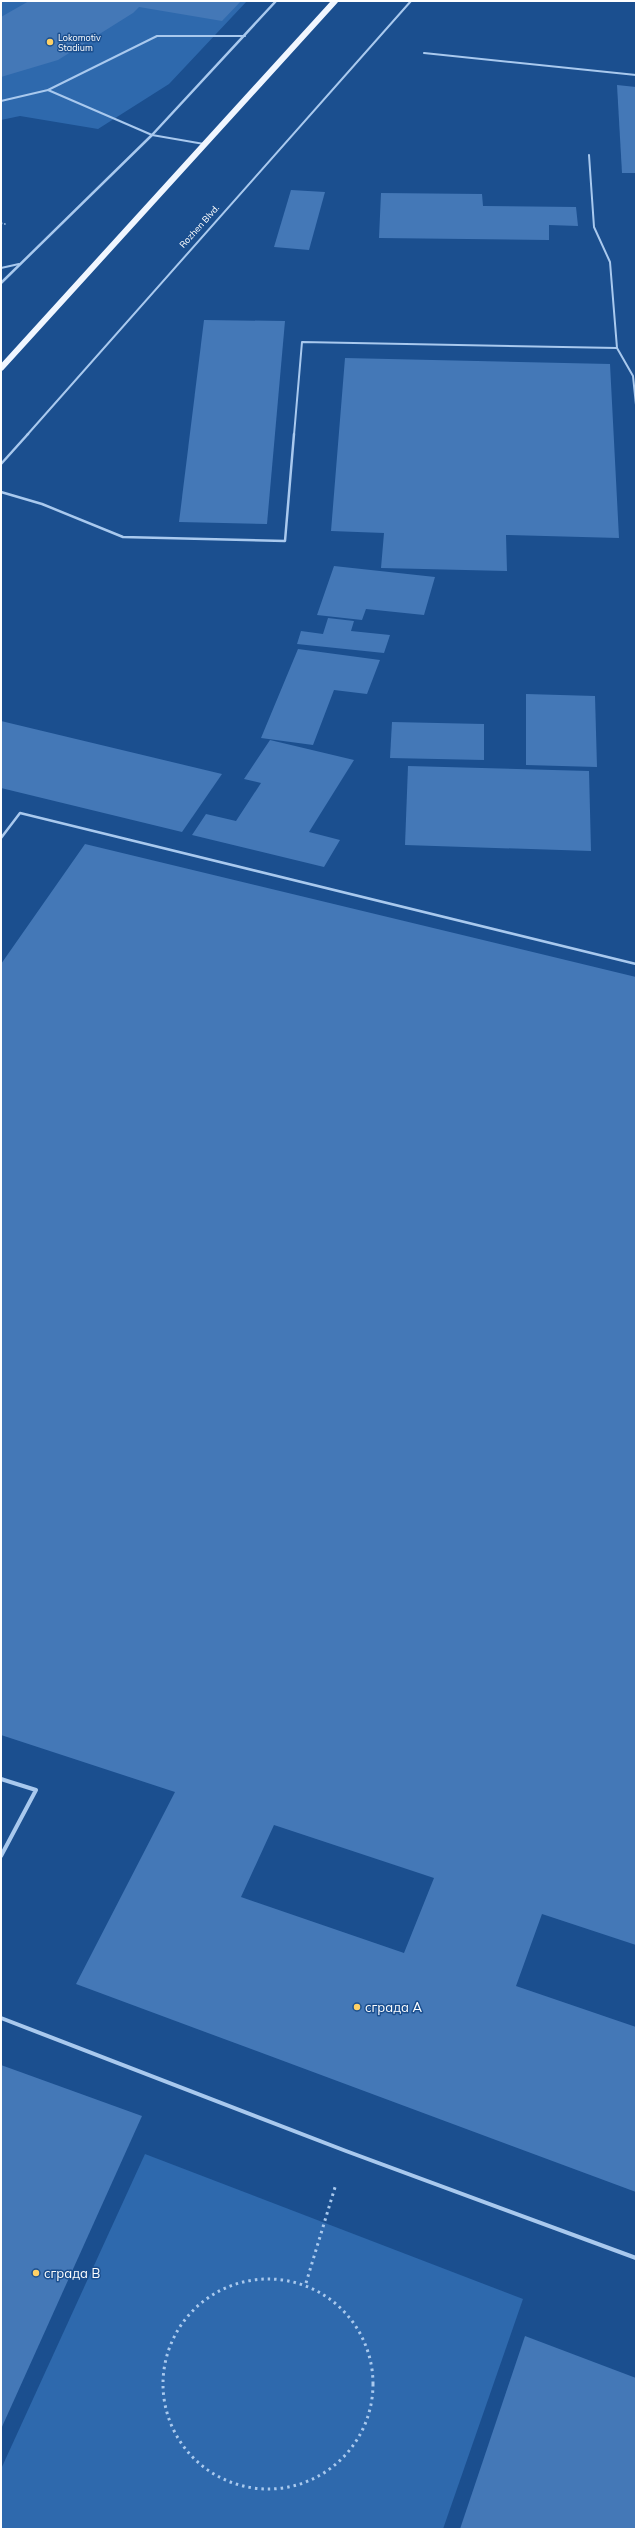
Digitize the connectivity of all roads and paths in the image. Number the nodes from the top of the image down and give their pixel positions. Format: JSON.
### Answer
{"nodes":[{"id":1,"x":276,"y":1,"type":"edge"},
{"id":2,"x":335,"y":1,"type":"edge"},
{"id":3,"x":411,"y":1,"type":"edge"},
{"id":4,"x":246,"y":36,"type":"junction"},
{"id":5,"x":424,"y":52,"type":"dead end"},
{"id":6,"x":636,"y":75,"type":"edge"},
{"id":7,"x":48,"y":90,"type":"junction"},
{"id":8,"x":1,"y":101,"type":"edge"},
{"id":9,"x":152,"y":135,"type":"junction"},
{"id":10,"x":205,"y":144,"type":"junction"},
{"id":11,"x":589,"y":155,"type":"dead end"},
{"id":12,"x":19,"y":264,"type":"junction"},
{"id":13,"x":1,"y":268,"type":"edge"},
{"id":14,"x":1,"y":283,"type":"edge"},
{"id":15,"x":617,"y":348,"type":"junction"},
{"id":16,"x":1,"y":368,"type":"edge"},
{"id":17,"x":636,"y":405,"type":"edge"},
{"id":18,"x":1,"y":464,"type":"edge"},
{"id":19,"x":1,"y":492,"type":"edge"},
{"id":20,"x":1,"y":838,"type":"edge"},
{"id":21,"x":636,"y":964,"type":"edge"},
{"id":22,"x":1,"y":1779,"type":"edge"},
{"id":23,"x":1,"y":1856,"type":"edge"},
{"id":24,"x":1,"y":2018,"type":"edge"},
{"id":25,"x":346,"y":2151,"type":"junction"},
{"id":26,"x":636,"y":2258,"type":"edge"},
{"id":27,"x":306,"y":2283,"type":"junction"}],
"edges":[{"from":1,"to":4,"type":"street"},
{"from":2,"to":10,"type":"main road"},
{"from":3,"to":18,"type":"lane","name":"Rozhen Blvd."},
{"from":4,"to":7,"type":"lane"},
{"from":4,"to":9,"type":"street"},
{"from":5,"to":6,"type":"lane"},
{"from":7,"to":8,"type":"lane"},
{"from":7,"to":9,"type":"lane"},
{"from":9,"to":10,"type":"lane"},
{"from":9,"to":12,"type":"street"},
{"from":10,"to":16,"type":"main road"},
{"from":11,"to":15,"type":"lane"},
{"from":12,"to":13,"type":"lane"},
{"from":12,"to":14,"type":"street"},
{"from":15,"to":17,"type":"lane"},
{"from":15,"to":19,"type":"lane"},
{"from":20,"to":21,"type":"lane"},
{"from":22,"to":23,"type":"lane"},
{"from":24,"to":25,"type":"lane"},
{"from":25,"to":26,"type":"lane"},
{"from":25,"to":27,"type":"path"},
{"from":27,"to":27,"type":"path"}]}
